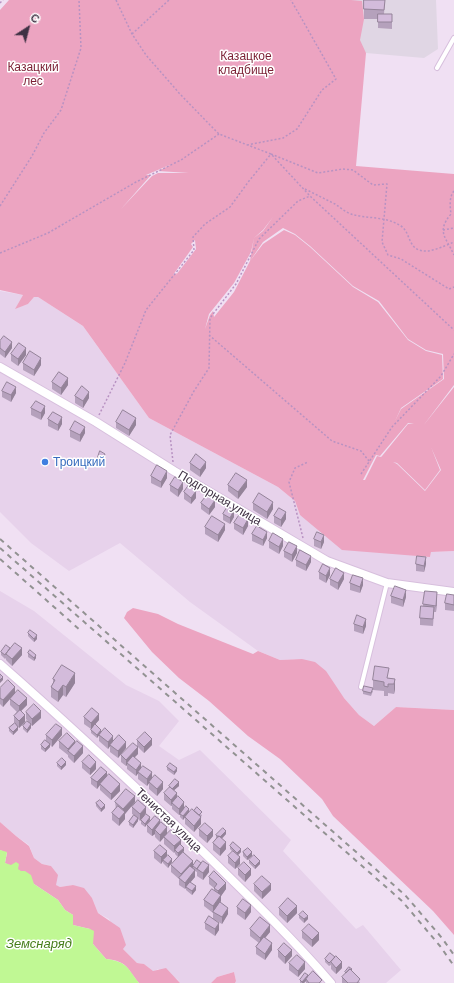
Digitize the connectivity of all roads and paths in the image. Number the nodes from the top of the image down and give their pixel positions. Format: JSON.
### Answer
{"nodes":[{"id":1,"x":3,"y":0,"type":"edge"},
{"id":2,"x":79,"y":0,"type":"edge"},
{"id":3,"x":116,"y":0,"type":"edge"},
{"id":4,"x":169,"y":0,"type":"edge"},
{"id":5,"x":290,"y":0,"type":"edge"},
{"id":6,"x":0,"y":3,"type":"edge"},
{"id":7,"x":132,"y":34,"type":"junction"},
{"id":8,"x":454,"y":38,"type":"edge"},
{"id":9,"x":437,"y":68,"type":"dead end"},
{"id":10,"x":219,"y":134,"type":"junction"},
{"id":11,"x":247,"y":145,"type":"junction"},
{"id":12,"x":271,"y":154,"type":"junction"},
{"id":13,"x":303,"y":188,"type":"junction"},
{"id":14,"x":454,"y":191,"type":"edge"},
{"id":15,"x":310,"y":196,"type":"junction"},
{"id":16,"x":0,"y":206,"type":"edge"},
{"id":17,"x":384,"y":219,"type":"junction"},
{"id":18,"x":454,"y":228,"type":"edge"},
{"id":19,"x":443,"y":230,"type":"junction"},
{"id":20,"x":454,"y":242,"type":"edge"},
{"id":21,"x":449,"y":245,"type":"junction"},
{"id":22,"x":0,"y":253,"type":"edge"},
{"id":23,"x":454,"y":255,"type":"edge"},
{"id":24,"x":454,"y":287,"type":"edge"},
{"id":25,"x":454,"y":330,"type":"edge"},
{"id":26,"x":209,"y":335,"type":"junction"},
{"id":27,"x":454,"y":354,"type":"edge"},
{"id":28,"x":0,"y":367,"type":"edge"},
{"id":29,"x":96,"y":422,"type":"junction"},
{"id":30,"x":369,"y":461,"type":"junction"},
{"id":31,"x":308,"y":462,"type":"dead end"},
{"id":32,"x":174,"y":471,"type":"junction"},
{"id":33,"x":361,"y":474,"type":"dead end"},
{"id":34,"x":305,"y":548,"type":"junction"},
{"id":35,"x":387,"y":583,"type":"junction"},
{"id":36,"x":454,"y":592,"type":"edge"},
{"id":37,"x":0,"y":664,"type":"edge"},
{"id":38,"x":361,"y":687,"type":"dead end"},
{"id":39,"x":331,"y":983,"type":"edge"}],
"edges":[{"from":1,"to":6,"type":"path"},
{"from":2,"to":16,"type":"path"},
{"from":3,"to":7,"type":"path"},
{"from":4,"to":7,"type":"path"},
{"from":5,"to":11,"type":"path"},
{"from":7,"to":10,"type":"path"},
{"from":8,"to":9,"type":"lane"},
{"from":10,"to":11,"type":"path"},
{"from":10,"to":22,"type":"path"},
{"from":11,"to":12,"type":"path"},
{"from":12,"to":13,"type":"path"},
{"from":12,"to":17,"type":"path"},
{"from":12,"to":29,"type":"path"},
{"from":13,"to":15,"type":"path"},
{"from":13,"to":17,"type":"path"},
{"from":14,"to":19,"type":"path"},
{"from":15,"to":25,"type":"path"},
{"from":15,"to":26,"type":"path"},
{"from":17,"to":21,"type":"path"},
{"from":17,"to":24,"type":"path"},
{"from":18,"to":19,"type":"path"},
{"from":19,"to":21,"type":"path"},
{"from":20,"to":21,"type":"path"},
{"from":21,"to":23,"type":"path"},
{"from":26,"to":30,"type":"path"},
{"from":26,"to":32,"type":"path"},
{"from":27,"to":30,"type":"path"},
{"from":28,"to":29,"type":"street","name":"Подгорная улица"},
{"from":29,"to":32,"type":"street","name":"Подгорная улица"},
{"from":30,"to":33,"type":"path"},
{"from":31,"to":34,"type":"path"},
{"from":32,"to":34,"type":"street","name":"Подгорная улица"},
{"from":34,"to":35,"type":"street","name":"Подгорная улица"},
{"from":35,"to":36,"type":"street","name":"Подгорная улица"},
{"from":35,"to":38,"type":"lane"},
{"from":37,"to":39,"type":"street","name":"Тенистая улица"}]}
